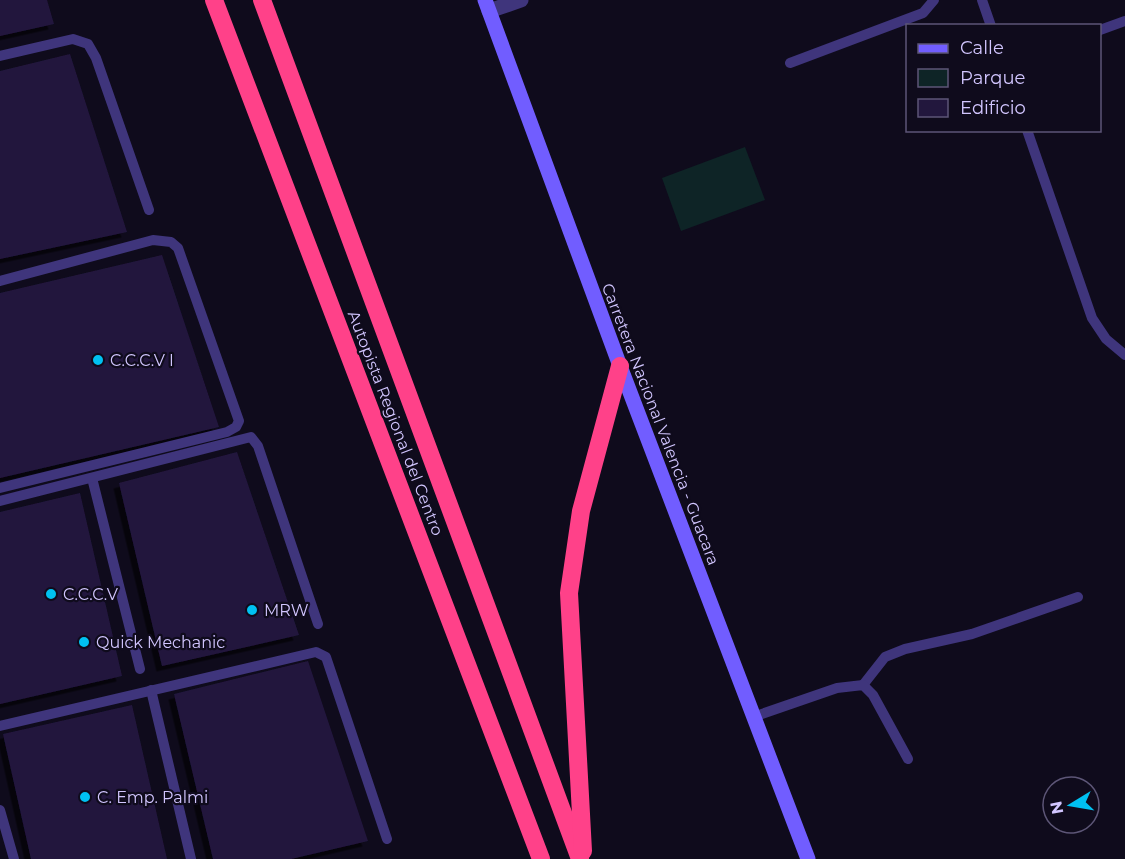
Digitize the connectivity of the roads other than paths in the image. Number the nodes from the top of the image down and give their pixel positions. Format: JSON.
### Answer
{"nodes":[{"id":1,"x":214,"y":0,"type":"edge"},
{"id":2,"x":262,"y":0,"type":"edge"},
{"id":3,"x":521,"y":0,"type":"edge"},
{"id":4,"x":934,"y":0,"type":"edge"},
{"id":5,"x":982,"y":0,"type":"edge"},
{"id":6,"x":487,"y":6,"type":"edge"},
{"id":7,"x":1125,"y":21,"type":"edge"},
{"id":8,"x":990,"y":24,"type":"edge"},
{"id":9,"x":1101,"y":30,"type":"edge"},
{"id":10,"x":0,"y":56,"type":"edge"},
{"id":11,"x":790,"y":63,"type":"dead end"},
{"id":12,"x":1028,"y":132,"type":"edge"},
{"id":13,"x":149,"y":210,"type":"dead end"},
{"id":14,"x":0,"y":281,"type":"edge"},
{"id":15,"x":1125,"y":355,"type":"edge"},
{"id":16,"x":620,"y":366,"type":"junction"},
{"id":17,"x":92,"y":478,"type":"junction"},
{"id":18,"x":0,"y":488,"type":"edge"},
{"id":19,"x":0,"y":501,"type":"edge"},
{"id":20,"x":1078,"y":597,"type":"dead end"},
{"id":21,"x":318,"y":624,"type":"dead end"},
{"id":22,"x":140,"y":669,"type":"dead end"},
{"id":23,"x":863,"y":685,"type":"junction"},
{"id":24,"x":151,"y":690,"type":"junction"},
{"id":25,"x":753,"y":717,"type":"junction"},
{"id":26,"x":0,"y":726,"type":"edge"},
{"id":27,"x":908,"y":759,"type":"dead end"},
{"id":28,"x":0,"y":810,"type":"edge"},
{"id":29,"x":387,"y":839,"type":"dead end"},
{"id":30,"x":14,"y":859,"type":"edge"},
{"id":31,"x":190,"y":859,"type":"edge"},
{"id":32,"x":541,"y":859,"type":"edge"},
{"id":33,"x":582,"y":859,"type":"edge"},
{"id":34,"x":808,"y":859,"type":"edge"}],
"edges":[{"from":1,"to":32,"type":"highway","name":"Autopista Regional del Centro"},
{"from":2,"to":33,"type":"highway","name":"Autopista Regional del Centro"},
{"from":3,"to":6,"type":"street"},
{"from":4,"to":11,"type":"lane"},
{"from":5,"to":8,"type":"lane"},
{"from":6,"to":16,"type":"main road","name":"Carretera Nacional Valencia - Guacara"},
{"from":7,"to":9,"type":"lane"},
{"from":10,"to":13,"type":"lane"},
{"from":12,"to":15,"type":"lane"},
{"from":14,"to":18,"type":"lane"},
{"from":16,"to":25,"type":"main road","name":"Carretera Nacional Valencia - Guacara"},
{"from":16,"to":33,"type":"highway"},
{"from":17,"to":19,"type":"lane"},
{"from":17,"to":21,"type":"lane"},
{"from":17,"to":22,"type":"lane"},
{"from":20,"to":23,"type":"lane"},
{"from":23,"to":25,"type":"lane"},
{"from":23,"to":27,"type":"lane"},
{"from":24,"to":26,"type":"lane"},
{"from":24,"to":29,"type":"lane"},
{"from":24,"to":31,"type":"lane"},
{"from":25,"to":34,"type":"main road","name":"Carretera Nacional Valencia - Guacara"},
{"from":28,"to":30,"type":"lane"}]}
